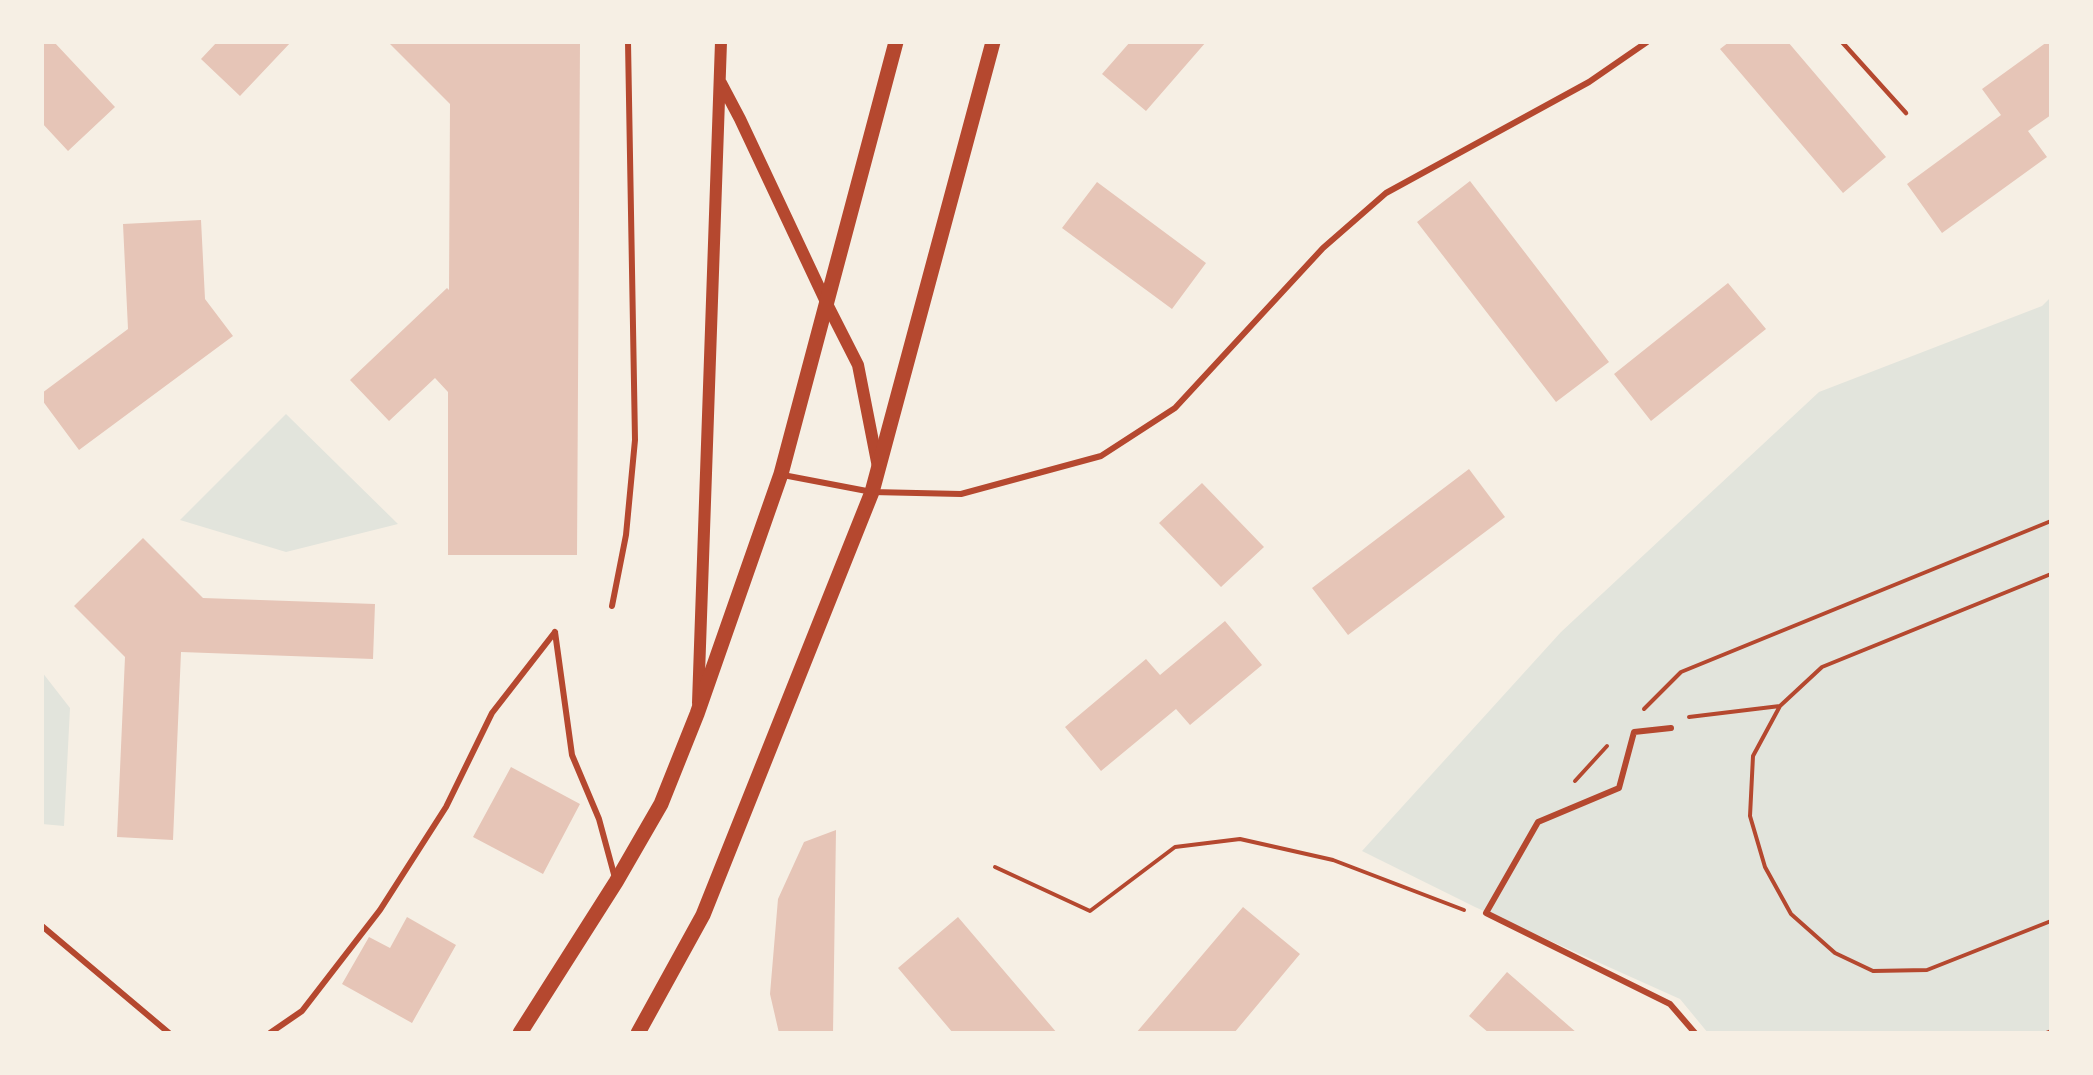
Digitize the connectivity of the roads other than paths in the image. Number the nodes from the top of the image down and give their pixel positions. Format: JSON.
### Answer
{"nodes":[{"id":1,"x":628,"y":42,"type":"edge"},
{"id":2,"x":721,"y":42,"type":"edge"},
{"id":3,"x":896,"y":42,"type":"edge"},
{"id":4,"x":993,"y":42,"type":"edge"},
{"id":5,"x":1647,"y":42,"type":"edge"},
{"id":6,"x":1842,"y":42,"type":"edge"},
{"id":7,"x":720,"y":82,"type":"junction"},
{"id":8,"x":1906,"y":113,"type":"dead end"},
{"id":9,"x":826,"y":302,"type":"junction"},
{"id":10,"x":878,"y":467,"type":"junction"},
{"id":11,"x":781,"y":474,"type":"junction"},
{"id":12,"x":872,"y":492,"type":"junction"},
{"id":13,"x":612,"y":606,"type":"dead end"},
{"id":14,"x":697,"y":714,"type":"junction"},
{"id":15,"x":1671,"y":728,"type":"dead end"},
{"id":16,"x":616,"y":882,"type":"junction"},
{"id":17,"x":42,"y":926,"type":"edge"},
{"id":18,"x":169,"y":1033,"type":"edge"},
{"id":19,"x":270,"y":1033,"type":"edge"},
{"id":20,"x":520,"y":1033,"type":"edge"},
{"id":21,"x":638,"y":1033,"type":"edge"},
{"id":22,"x":1695,"y":1033,"type":"edge"}],
"edges":[{"from":1,"to":13,"type":"street"},
{"from":2,"to":7,"type":"main road"},
{"from":3,"to":9,"type":"main road"},
{"from":4,"to":10,"type":"main road"},
{"from":5,"to":12,"type":"street"},
{"from":6,"to":8,"type":"lane"},
{"from":7,"to":9,"type":"main road"},
{"from":7,"to":14,"type":"main road"},
{"from":9,"to":10,"type":"main road"},
{"from":9,"to":11,"type":"main road"},
{"from":10,"to":12,"type":"main road"},
{"from":11,"to":12,"type":"street"},
{"from":11,"to":14,"type":"main road"},
{"from":12,"to":21,"type":"main road"},
{"from":14,"to":16,"type":"main road"},
{"from":15,"to":22,"type":"street"},
{"from":16,"to":19,"type":"street"},
{"from":16,"to":20,"type":"main road"},
{"from":17,"to":18,"type":"street"}]}
